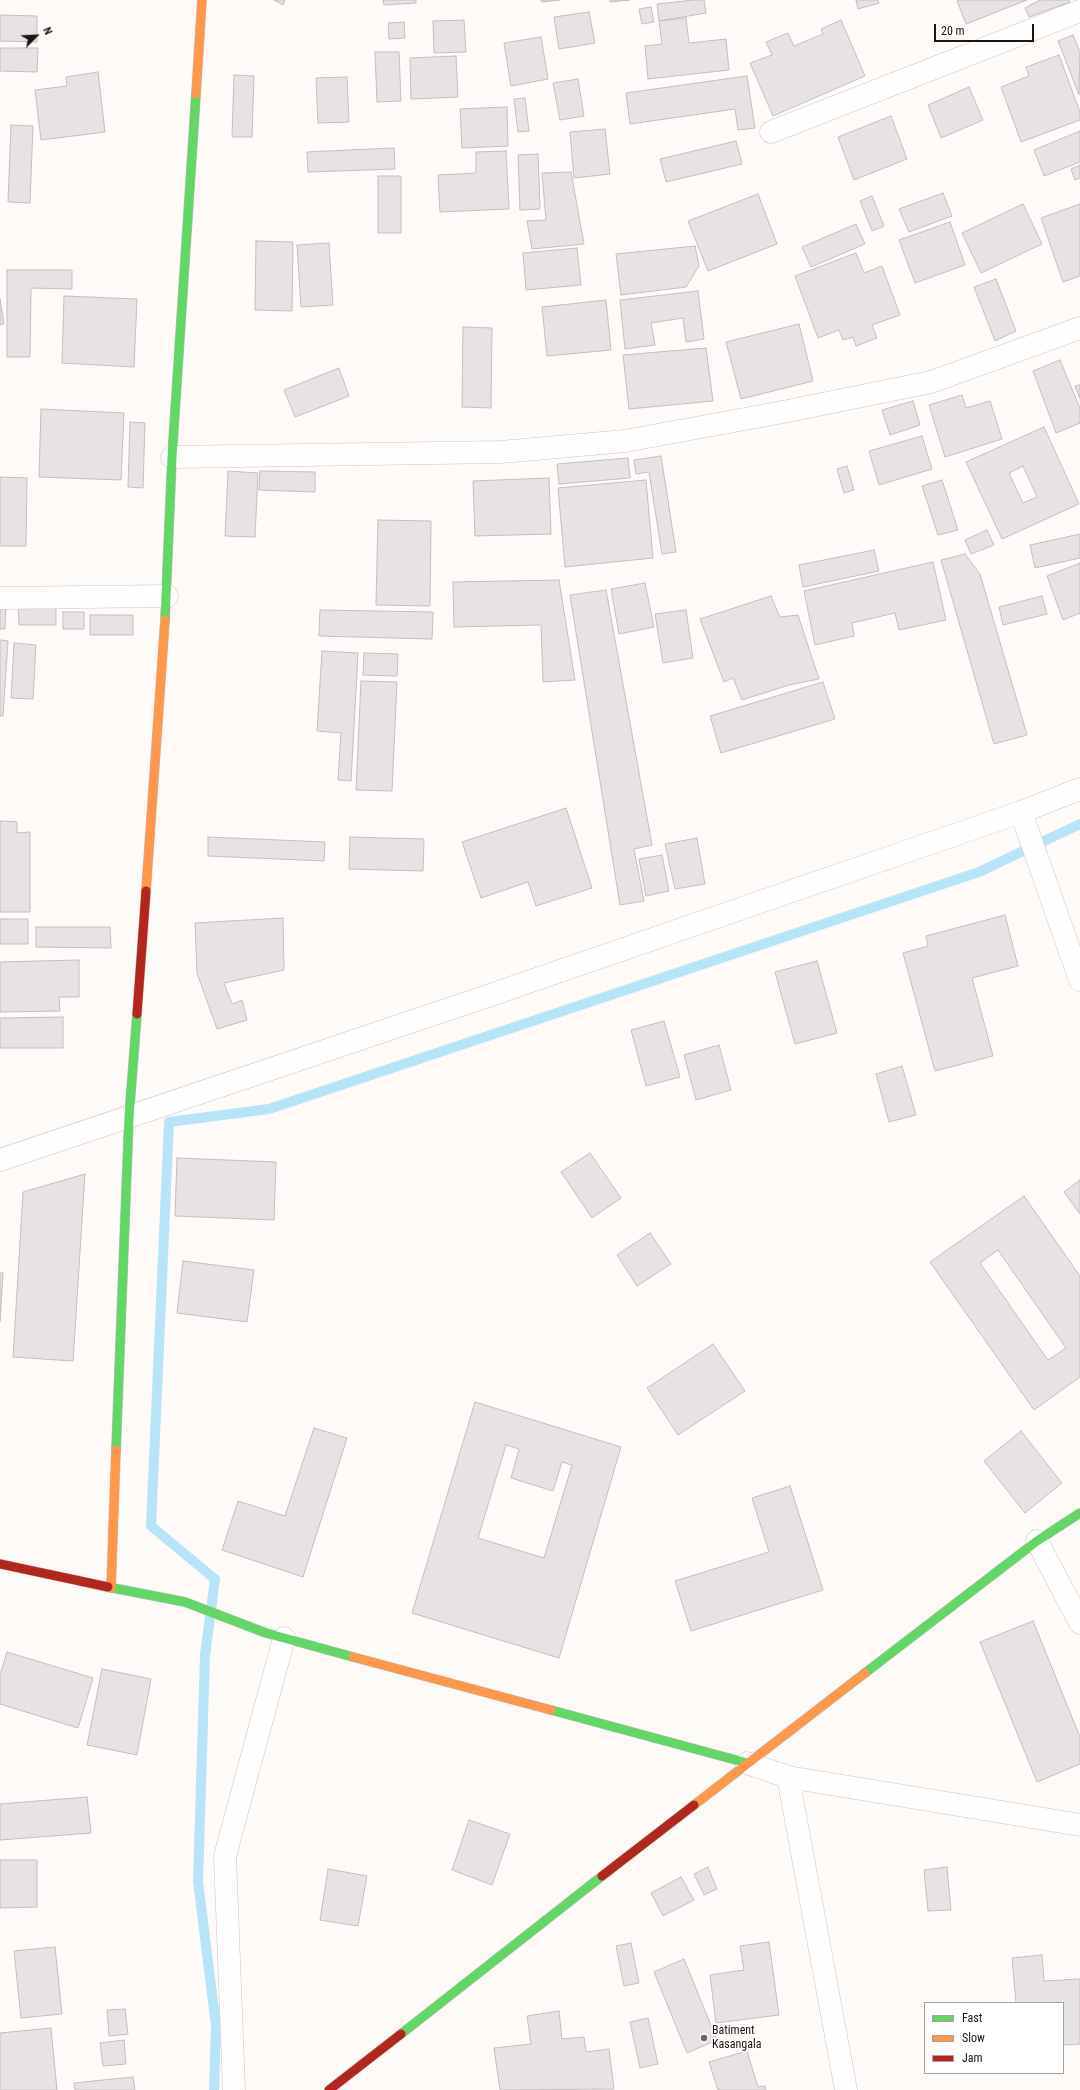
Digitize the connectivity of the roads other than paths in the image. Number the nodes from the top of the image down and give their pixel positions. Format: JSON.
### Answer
{"nodes":[{"id":1,"x":202,"y":0,"type":"edge"},
{"id":2,"x":1080,"y":11,"type":"edge"},
{"id":3,"x":771,"y":132,"type":"dead end"},
{"id":4,"x":1080,"y":328,"type":"edge"},
{"id":5,"x":172,"y":457,"type":"junction"},
{"id":6,"x":167,"y":596,"type":"junction"},
{"id":7,"x":0,"y":598,"type":"edge"},
{"id":8,"x":1080,"y":789,"type":"edge"},
{"id":9,"x":1021,"y":812,"type":"junction"},
{"id":10,"x":1080,"y":980,"type":"edge"},
{"id":11,"x":129,"y":1117,"type":"junction"},
{"id":12,"x":0,"y":1160,"type":"edge"},
{"id":13,"x":1080,"y":1514,"type":"edge"},
{"id":14,"x":1037,"y":1541,"type":"junction"},
{"id":15,"x":0,"y":1564,"type":"edge"},
{"id":16,"x":111,"y":1588,"type":"junction"},
{"id":17,"x":1080,"y":1623,"type":"edge"},
{"id":18,"x":275,"y":1635,"type":"junction"},
{"id":19,"x":747,"y":1763,"type":"junction"},
{"id":20,"x":788,"y":1777,"type":"junction"},
{"id":21,"x":1080,"y":1825,"type":"edge"},
{"id":22,"x":234,"y":2090,"type":"edge"},
{"id":23,"x":329,"y":2090,"type":"edge"},
{"id":24,"x":846,"y":2090,"type":"edge"}],
"edges":[{"from":1,"to":5,"type":"street"},
{"from":2,"to":3,"type":"street"},
{"from":4,"to":5,"type":"street"},
{"from":5,"to":6,"type":"street"},
{"from":6,"to":7,"type":"street"},
{"from":6,"to":11,"type":"street"},
{"from":8,"to":9,"type":"street"},
{"from":9,"to":10,"type":"street"},
{"from":9,"to":11,"type":"street"},
{"from":11,"to":12,"type":"street"},
{"from":11,"to":16,"type":"street"},
{"from":13,"to":14,"type":"street"},
{"from":14,"to":17,"type":"street"},
{"from":14,"to":19,"type":"street"},
{"from":15,"to":16,"type":"street"},
{"from":16,"to":18,"type":"street"},
{"from":18,"to":19,"type":"street"},
{"from":18,"to":22,"type":"street"},
{"from":19,"to":20,"type":"street"},
{"from":19,"to":23,"type":"street"},
{"from":20,"to":21,"type":"street"},
{"from":20,"to":24,"type":"street"}]}
